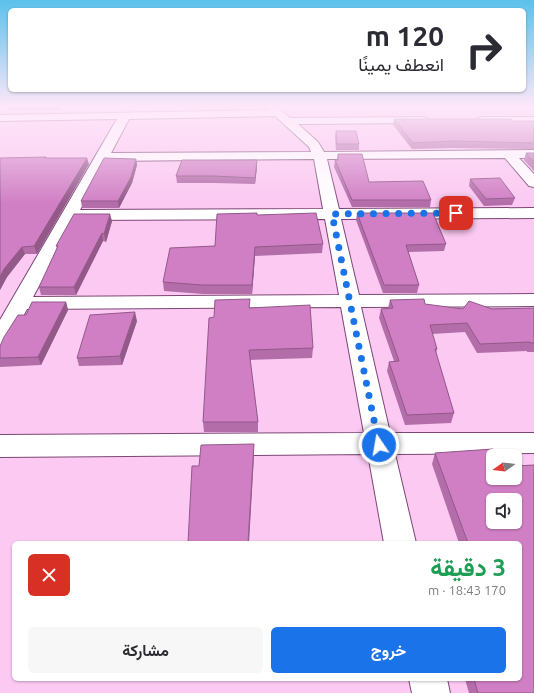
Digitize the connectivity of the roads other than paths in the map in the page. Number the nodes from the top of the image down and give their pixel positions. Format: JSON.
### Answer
{"nodes":[{"id":1,"x":112,"y":139,"type":"edge"},
{"id":2,"x":308,"y":139,"type":"edge"},
{"id":3,"x":534,"y":154,"type":"edge"},
{"id":4,"x":510,"y":155,"type":"junction"},
{"id":5,"x":320,"y":156,"type":"junction"},
{"id":6,"x":102,"y":157,"type":"junction"},
{"id":7,"x":534,"y":183,"type":"edge"},
{"id":8,"x":534,"y":213,"type":"edge"},
{"id":9,"x":332,"y":214,"type":"junction"},
{"id":10,"x":70,"y":215,"type":"junction"},
{"id":11,"x":534,"y":300,"type":"edge"},
{"id":12,"x":350,"y":301,"type":"junction"},
{"id":13,"x":21,"y":303,"type":"junction"},
{"id":14,"x":0,"y":339,"type":"edge"},
{"id":15,"x":534,"y":443,"type":"edge"},
{"id":16,"x":379,"y":445,"type":"junction"},
{"id":17,"x":0,"y":446,"type":"edge"},
{"id":18,"x":400,"y":541,"type":"edge"},
{"id":19,"x":428,"y":681,"type":"edge"},
{"id":20,"x":431,"y":693,"type":"edge"}],
"edges":[{"from":1,"to":6,"type":"street"},
{"from":2,"to":5,"type":"street"},
{"from":3,"to":4,"type":"street"},
{"from":4,"to":5,"type":"street"},
{"from":4,"to":7,"type":"street"},
{"from":5,"to":6,"type":"street"},
{"from":5,"to":9,"type":"street"},
{"from":6,"to":10,"type":"street"},
{"from":8,"to":9,"type":"street"},
{"from":9,"to":10,"type":"street"},
{"from":9,"to":12,"type":"street"},
{"from":10,"to":13,"type":"street"},
{"from":11,"to":12,"type":"street"},
{"from":12,"to":13,"type":"street"},
{"from":12,"to":16,"type":"street"},
{"from":13,"to":14,"type":"street"},
{"from":15,"to":16,"type":"street"},
{"from":16,"to":17,"type":"street"},
{"from":16,"to":18,"type":"street"},
{"from":19,"to":20,"type":"street"}]}
